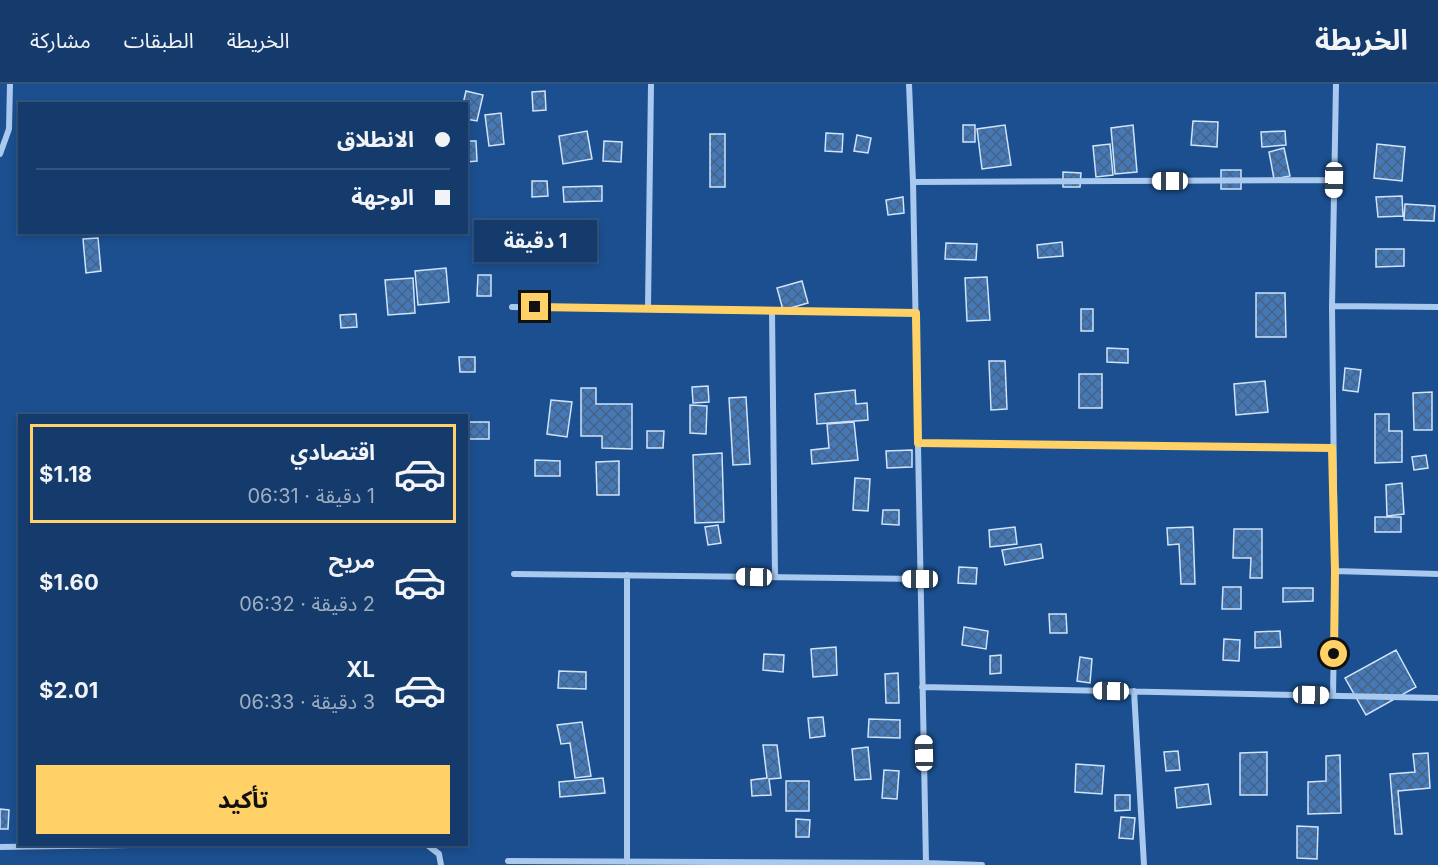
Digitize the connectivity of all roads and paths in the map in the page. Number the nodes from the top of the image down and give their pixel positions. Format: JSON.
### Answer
{"nodes":[{"id":1,"x":10,"y":84,"type":"edge"},
{"id":2,"x":651,"y":84,"type":"edge"},
{"id":3,"x":909,"y":84,"type":"edge"},
{"id":4,"x":1336,"y":84,"type":"edge"},
{"id":5,"x":0,"y":154,"type":"edge"},
{"id":6,"x":1334,"y":180,"type":"junction"},
{"id":7,"x":913,"y":182,"type":"junction"},
{"id":8,"x":1332,"y":306,"type":"junction"},
{"id":9,"x":512,"y":307,"type":"dead end"},
{"id":10,"x":1438,"y":307,"type":"edge"},
{"id":11,"x":648,"y":308,"type":"junction"},
{"id":12,"x":772,"y":312,"type":"junction"},
{"id":13,"x":916,"y":313,"type":"junction"},
{"id":14,"x":918,"y":443,"type":"junction"},
{"id":15,"x":1332,"y":448,"type":"junction"},
{"id":16,"x":1335,"y":571,"type":"junction"},
{"id":17,"x":514,"y":574,"type":"dead end"},
{"id":18,"x":1438,"y":574,"type":"edge"},
{"id":19,"x":627,"y":575,"type":"junction"},
{"id":20,"x":776,"y":577,"type":"junction"},
{"id":21,"x":920,"y":579,"type":"junction"},
{"id":22,"x":922,"y":687,"type":"junction"},
{"id":23,"x":1134,"y":691,"type":"junction"},
{"id":24,"x":1333,"y":696,"type":"junction"},
{"id":25,"x":1438,"y":698,"type":"edge"},
{"id":26,"x":66,"y":846,"type":"edge"},
{"id":27,"x":429,"y":846,"type":"edge"},
{"id":28,"x":0,"y":847,"type":"edge"},
{"id":29,"x":508,"y":861,"type":"dead end"},
{"id":30,"x":627,"y":862,"type":"junction"},
{"id":31,"x":926,"y":863,"type":"junction"},
{"id":32,"x":895,"y":864,"type":"edge"},
{"id":33,"x":441,"y":865,"type":"edge"},
{"id":34,"x":982,"y":865,"type":"edge"},
{"id":35,"x":1144,"y":865,"type":"edge"}],
"edges":[{"from":1,"to":5,"type":"street"},
{"from":2,"to":11,"type":"street"},
{"from":3,"to":7,"type":"street"},
{"from":4,"to":6,"type":"street"},
{"from":6,"to":7,"type":"street"},
{"from":6,"to":8,"type":"street"},
{"from":7,"to":13,"type":"street"},
{"from":8,"to":10,"type":"street"},
{"from":8,"to":15,"type":"street"},
{"from":9,"to":11,"type":"street"},
{"from":11,"to":12,"type":"street"},
{"from":12,"to":13,"type":"street"},
{"from":12,"to":20,"type":"street"},
{"from":13,"to":14,"type":"street"},
{"from":14,"to":15,"type":"street"},
{"from":14,"to":21,"type":"street"},
{"from":15,"to":16,"type":"street"},
{"from":16,"to":18,"type":"street"},
{"from":16,"to":24,"type":"street"},
{"from":17,"to":19,"type":"street"},
{"from":19,"to":20,"type":"street"},
{"from":19,"to":30,"type":"street"},
{"from":20,"to":21,"type":"street"},
{"from":21,"to":22,"type":"street"},
{"from":22,"to":23,"type":"street"},
{"from":22,"to":31,"type":"street"},
{"from":23,"to":24,"type":"street"},
{"from":23,"to":35,"type":"street"},
{"from":24,"to":25,"type":"street"},
{"from":26,"to":28,"type":"street"},
{"from":27,"to":33,"type":"street"},
{"from":29,"to":30,"type":"street"},
{"from":30,"to":32,"type":"street"},
{"from":31,"to":32,"type":"street"},
{"from":31,"to":34,"type":"street"}]}
